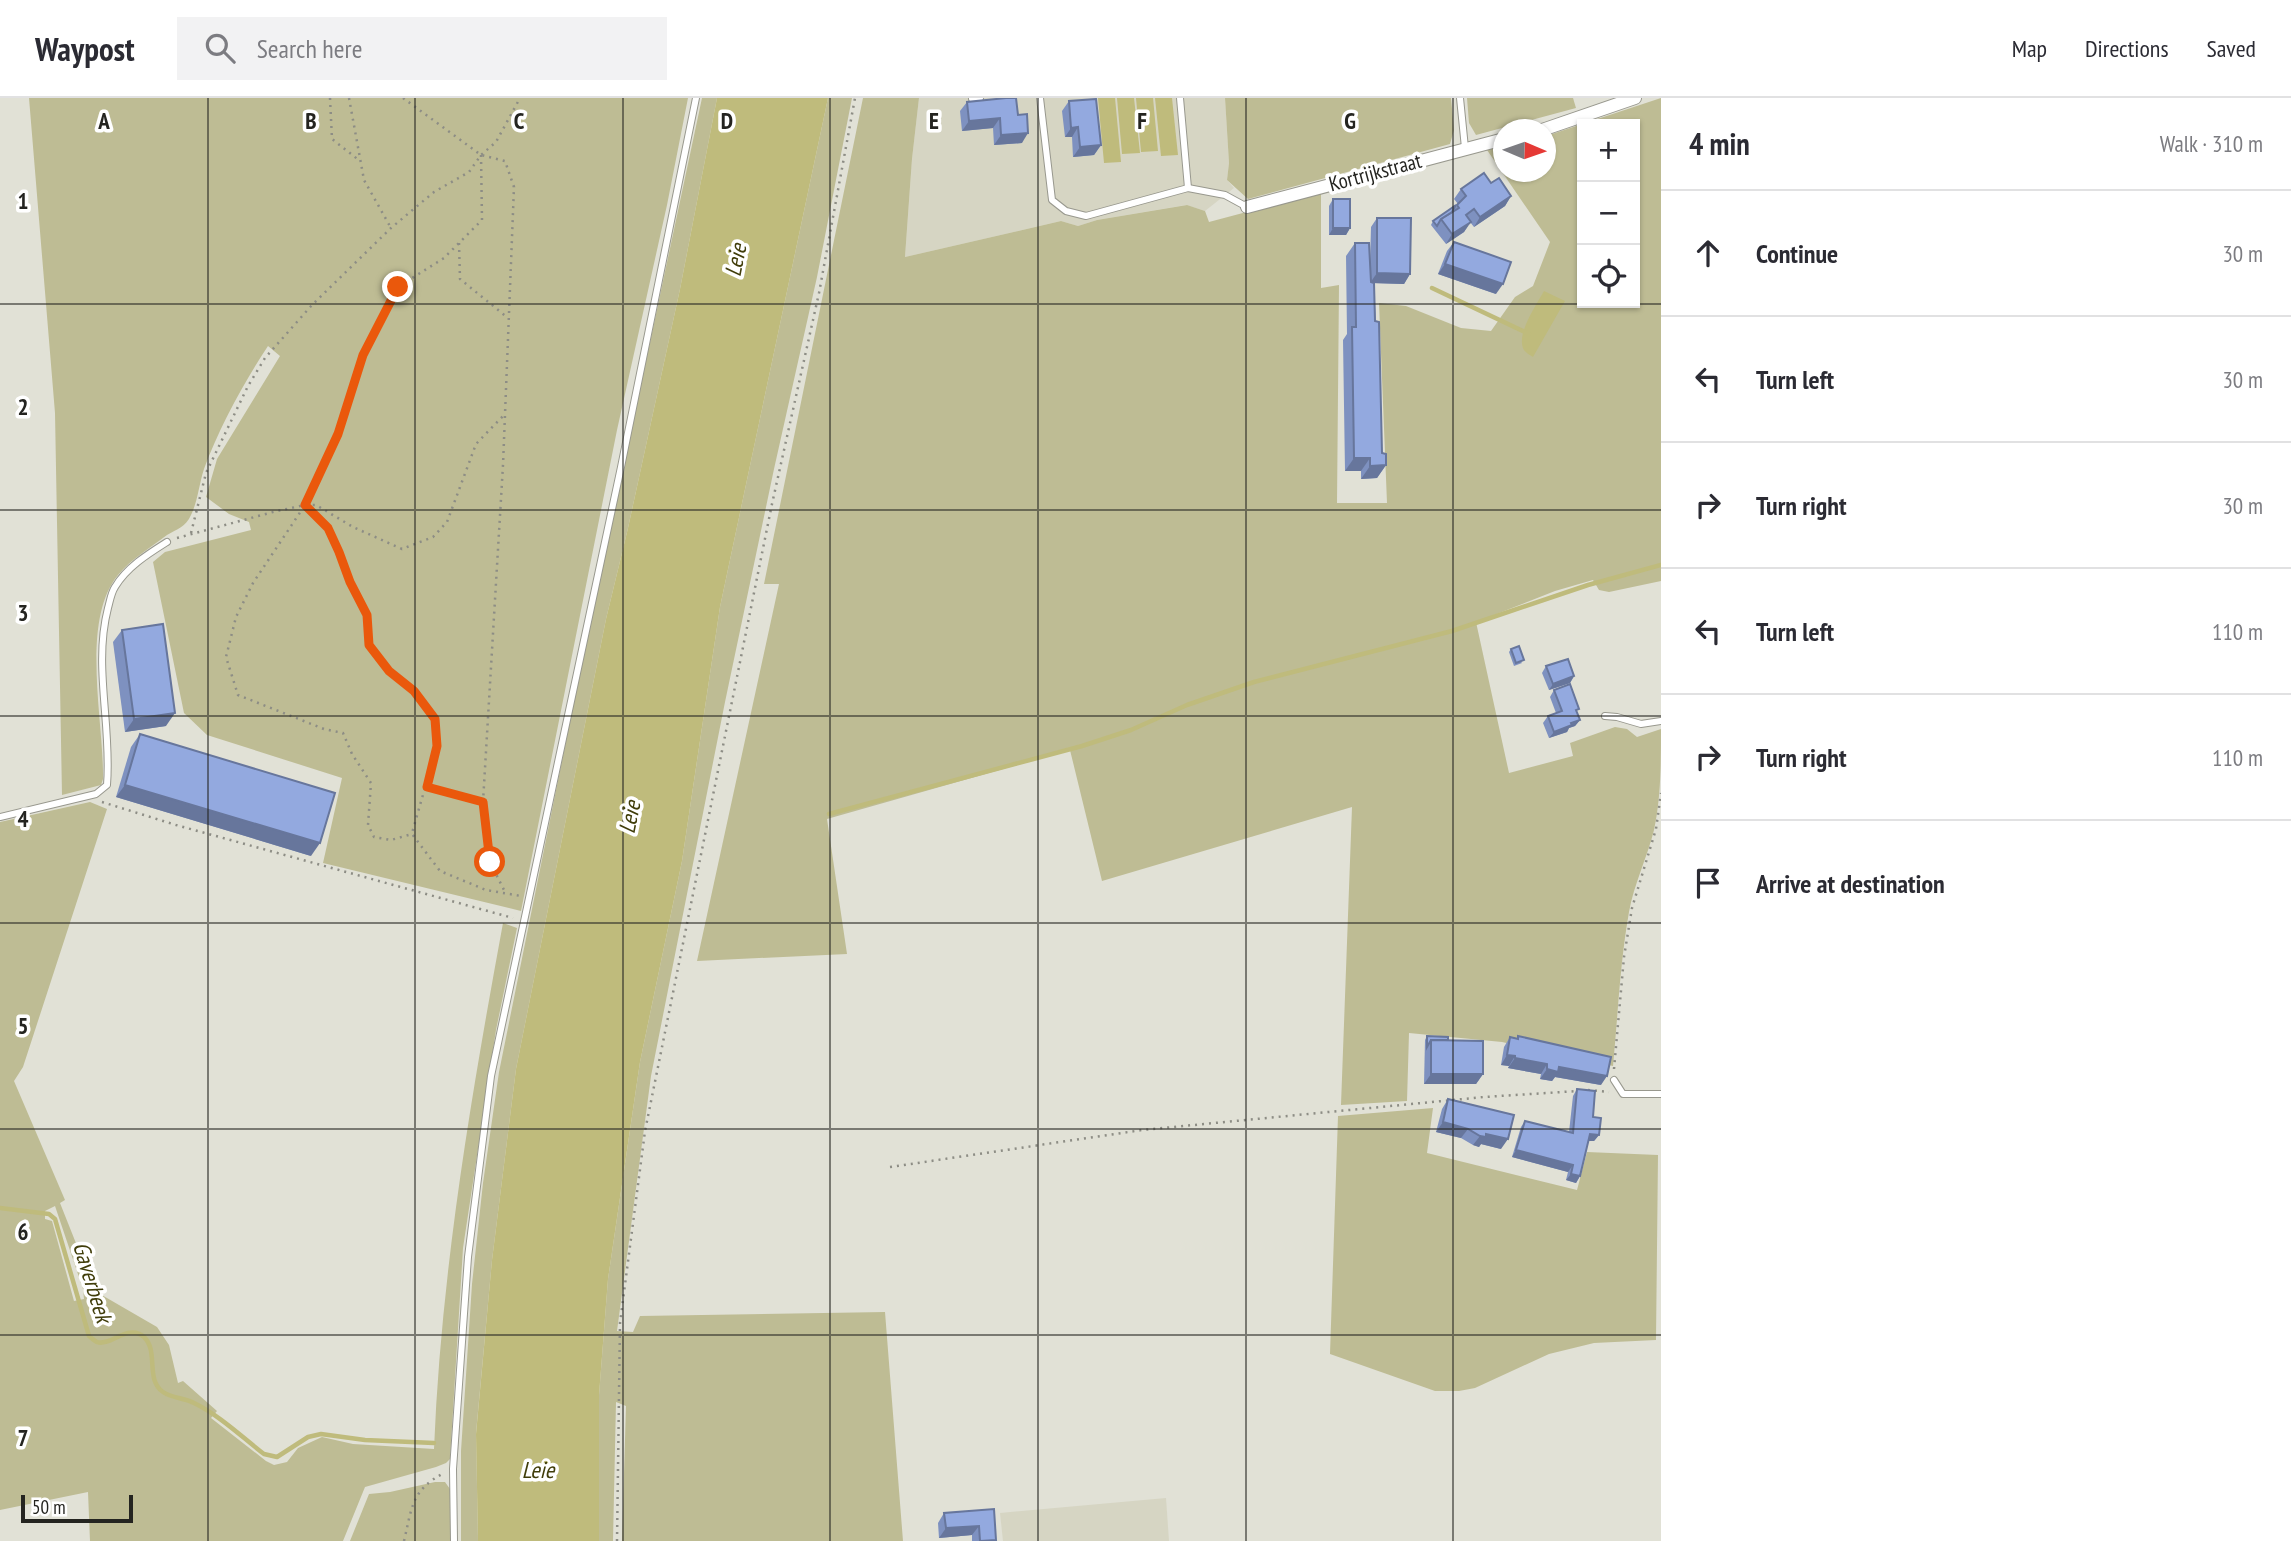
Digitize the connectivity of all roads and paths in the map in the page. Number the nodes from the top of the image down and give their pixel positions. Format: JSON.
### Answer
{"nodes":[{"id":1,"x":330,"y":98,"type":"edge"},
{"id":2,"x":349,"y":98,"type":"edge"},
{"id":3,"x":402,"y":98,"type":"edge"},
{"id":4,"x":520,"y":98,"type":"edge"},
{"id":5,"x":696,"y":98,"type":"edge"},
{"id":6,"x":855,"y":98,"type":"edge"},
{"id":7,"x":980,"y":98,"type":"edge"},
{"id":8,"x":1040,"y":98,"type":"edge"},
{"id":9,"x":1180,"y":98,"type":"edge"},
{"id":10,"x":1460,"y":98,"type":"edge"},
{"id":11,"x":1635,"y":98,"type":"edge"},
{"id":12,"x":972,"y":99,"type":"edge"},
{"id":13,"x":1556,"y":125,"type":"edge"},
{"id":14,"x":1493,"y":141,"type":"edge"},
{"id":15,"x":1465,"y":148,"type":"junction"},
{"id":16,"x":481,"y":155,"type":"junction"},
{"id":17,"x":360,"y":162,"type":"junction"},
{"id":18,"x":1188,"y":188,"type":"junction"},
{"id":19,"x":1247,"y":207,"type":"joint"},
{"id":20,"x":391,"y":228,"type":"junction"},
{"id":21,"x":459,"y":243,"type":"junction"},
{"id":22,"x":509,"y":318,"type":"junction"},
{"id":23,"x":505,"y":415,"type":"junction"},
{"id":24,"x":305,"y":505,"type":"junction"},
{"id":25,"x":191,"y":533,"type":"junction"},
{"id":26,"x":167,"y":542,"type":"joint"},
{"id":27,"x":1605,"y":716,"type":"dead end"},
{"id":28,"x":1661,"y":720,"type":"edge"},
{"id":29,"x":427,"y":787,"type":"junction"},
{"id":30,"x":1661,"y":793,"type":"edge"},
{"id":31,"x":96,"y":794,"type":"junction"},
{"id":32,"x":483,"y":802,"type":"junction"},
{"id":33,"x":0,"y":817,"type":"edge"},
{"id":34,"x":412,"y":834,"type":"junction"},
{"id":35,"x":524,"y":921,"type":"junction"},
{"id":36,"x":1614,"y":1080,"type":"joint"},
{"id":37,"x":1623,"y":1094,"type":"junction"},
{"id":38,"x":1661,"y":1094,"type":"edge"},
{"id":39,"x":890,"y":1167,"type":"dead end"},
{"id":40,"x":453,"y":1469,"type":"junction"},
{"id":41,"x":404,"y":1541,"type":"edge"},
{"id":42,"x":454,"y":1541,"type":"edge"},
{"id":43,"x":617,"y":1541,"type":"edge"}],
"edges":[{"from":1,"to":17,"type":"path"},
{"from":2,"to":17,"type":"path"},
{"from":3,"to":16,"type":"path"},
{"from":4,"to":16,"type":"path"},
{"from":5,"to":35,"type":"lane"},
{"from":6,"to":43,"type":"path"},
{"from":7,"to":12,"type":"lane"},
{"from":8,"to":18,"type":"lane"},
{"from":9,"to":18,"type":"lane"},
{"from":10,"to":15,"type":"lane"},
{"from":11,"to":13,"type":"street"},
{"from":14,"to":15,"type":"street","name":"Kortrijkstraat"},
{"from":15,"to":19,"type":"street","name":"Kortrijkstraat"},
{"from":16,"to":20,"type":"path"},
{"from":16,"to":21,"type":"path"},
{"from":16,"to":22,"type":"path"},
{"from":17,"to":20,"type":"path"},
{"from":18,"to":19,"type":"lane"},
{"from":20,"to":25,"type":"path"},
{"from":21,"to":22,"type":"path"},
{"from":21,"to":24,"type":"path"},
{"from":22,"to":23,"type":"path"},
{"from":23,"to":24,"type":"path"},
{"from":23,"to":32,"type":"path"},
{"from":24,"to":25,"type":"path"},
{"from":24,"to":29,"type":"path"},
{"from":24,"to":34,"type":"path"},
{"from":25,"to":26,"type":"path"},
{"from":26,"to":31,"type":"lane"},
{"from":27,"to":28,"type":"lane"},
{"from":29,"to":32,"type":"path"},
{"from":29,"to":34,"type":"path"},
{"from":30,"to":36,"type":"path"},
{"from":31,"to":33,"type":"lane"},
{"from":31,"to":35,"type":"path"},
{"from":32,"to":34,"type":"path"},
{"from":35,"to":40,"type":"lane"},
{"from":36,"to":37,"type":"lane"},
{"from":37,"to":38,"type":"lane"},
{"from":37,"to":39,"type":"path"},
{"from":40,"to":41,"type":"path"},
{"from":40,"to":42,"type":"lane"}]}
